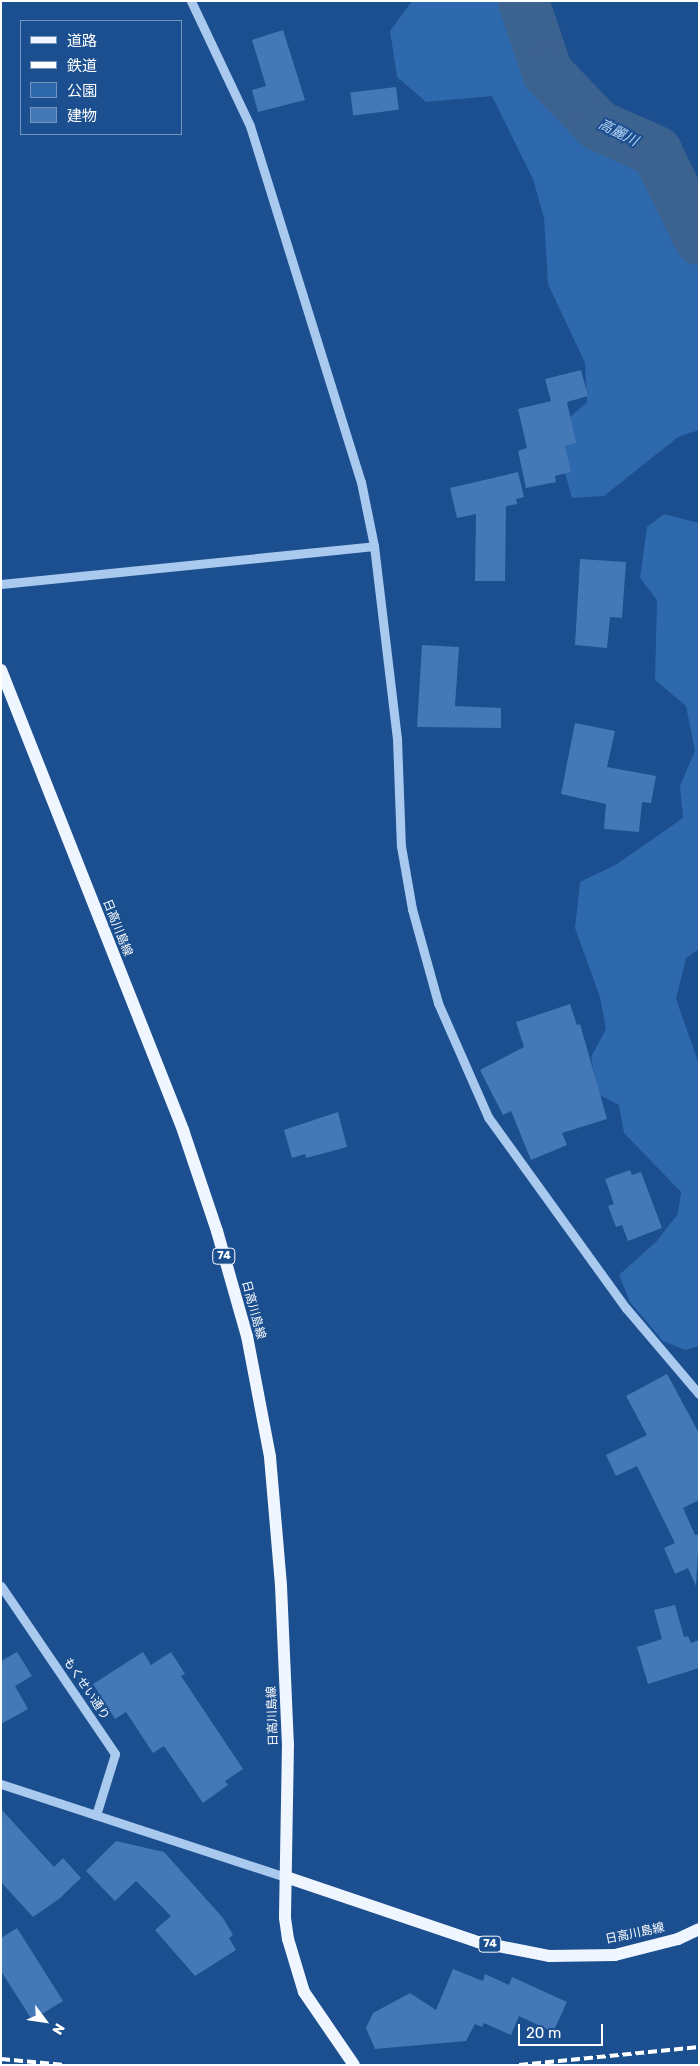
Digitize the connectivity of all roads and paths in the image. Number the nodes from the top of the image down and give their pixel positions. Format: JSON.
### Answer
{"nodes":[{"id":1,"x":191,"y":1,"type":"edge"},
{"id":2,"x":374,"y":546,"type":"junction"},
{"id":3,"x":1,"y":584,"type":"edge"},
{"id":4,"x":1,"y":670,"type":"edge"},
{"id":5,"x":699,"y":1394,"type":"edge"},
{"id":6,"x":1,"y":1586,"type":"edge"},
{"id":7,"x":1,"y":1784,"type":"edge"},
{"id":8,"x":96,"y":1815,"type":"junction"},
{"id":9,"x":286,"y":1877,"type":"junction"},
{"id":10,"x":699,"y":1929,"type":"edge"},
{"id":11,"x":354,"y":2065,"type":"edge"}],
"edges":[{"from":1,"to":2,"type":"street"},
{"from":2,"to":3,"type":"street"},
{"from":2,"to":5,"type":"street"},
{"from":4,"to":9,"type":"main road","name":"日高川島線","number":"74"},
{"from":6,"to":8,"type":"street","name":"もくせい通り"},
{"from":7,"to":8,"type":"street"},
{"from":8,"to":9,"type":"street"},
{"from":9,"to":10,"type":"main road","name":"日高川島線","number":"74"},
{"from":9,"to":11,"type":"main road","name":"日高川島線","number":"74"}]}
